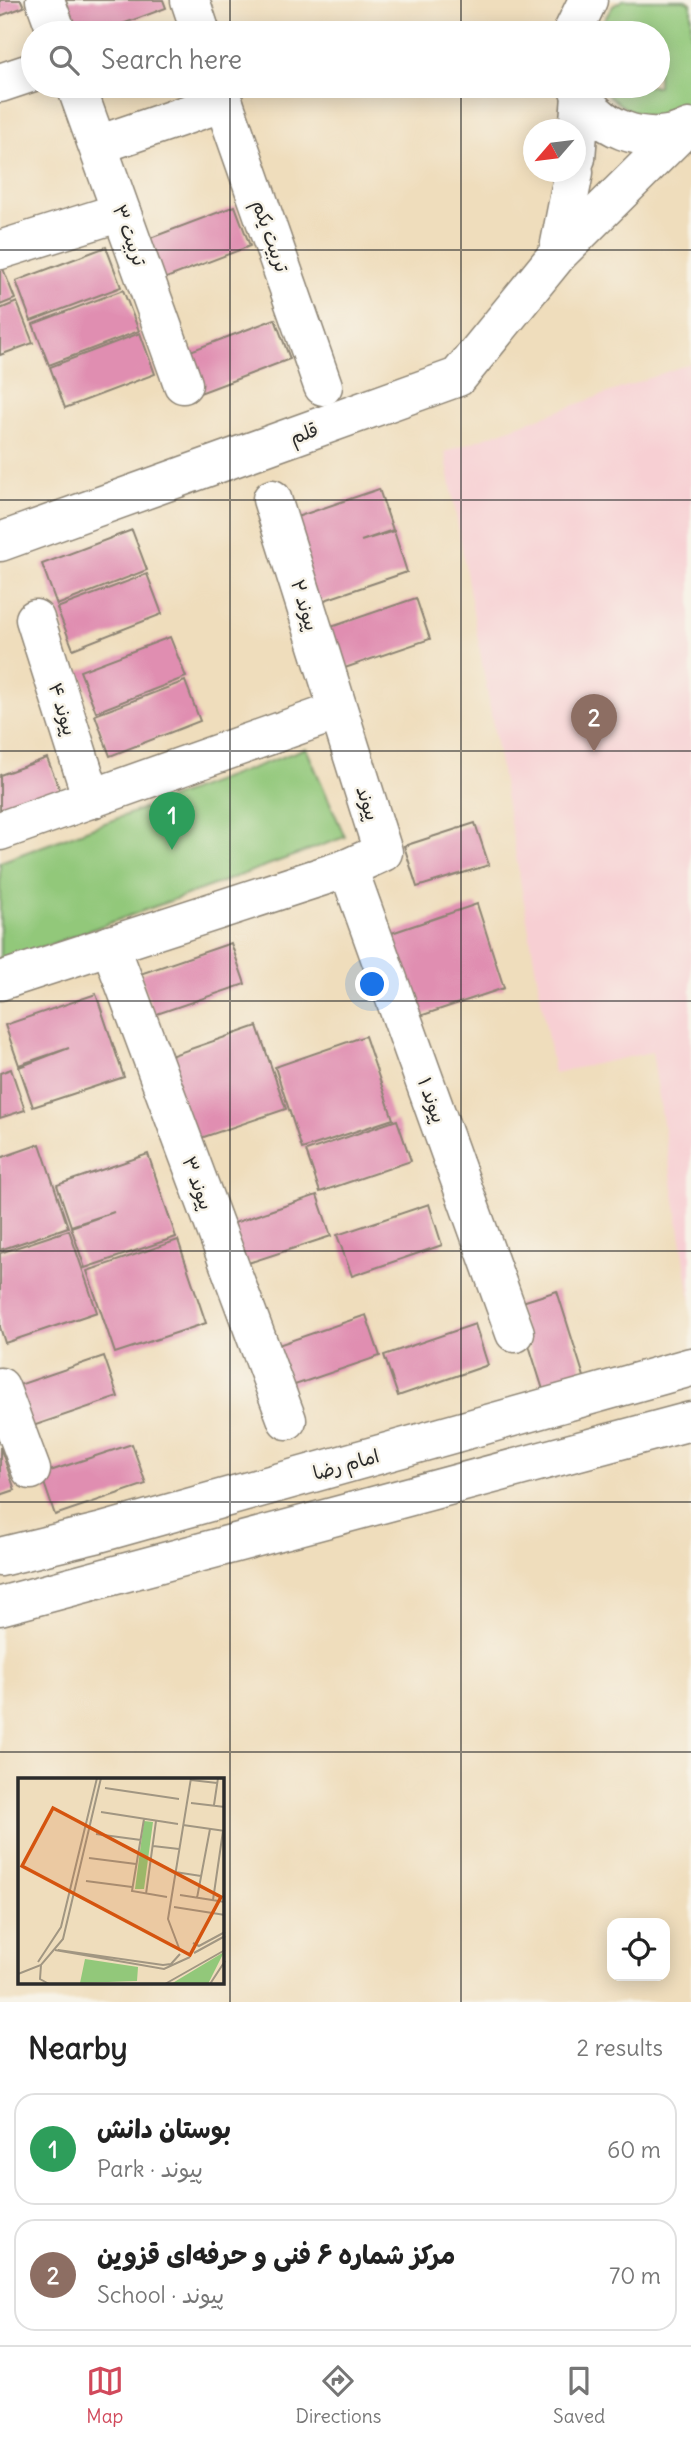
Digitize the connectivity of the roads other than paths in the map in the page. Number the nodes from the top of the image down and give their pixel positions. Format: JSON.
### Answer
{"nodes":[{"id":1,"x":45,"y":0,"type":"edge"},
{"id":2,"x":190,"y":0,"type":"edge"},
{"id":3,"x":564,"y":0,"type":"edge"},
{"id":4,"x":588,"y":0,"type":"edge"},
{"id":5,"x":53,"y":21,"type":"edge"},
{"id":6,"x":197,"y":21,"type":"edge"},
{"id":7,"x":568,"y":21,"type":"edge"},
{"id":8,"x":577,"y":21,"type":"edge"},
{"id":9,"x":21,"y":76,"type":"edge"},
{"id":10,"x":0,"y":83,"type":"edge"},
{"id":11,"x":80,"y":98,"type":"edge"},
{"id":12,"x":211,"y":98,"type":"edge"},
{"id":13,"x":222,"y":98,"type":"edge"},
{"id":14,"x":579,"y":98,"type":"edge"},
{"id":15,"x":584,"y":98,"type":"edge"},
{"id":16,"x":578,"y":119,"type":"edge"},
{"id":17,"x":687,"y":129,"type":"edge"},
{"id":18,"x":98,"y":145,"type":"junction"},
{"id":19,"x":572,"y":182,"type":"edge"},
{"id":20,"x":121,"y":212,"type":"junction"},
{"id":21,"x":0,"y":250,"type":"edge"},
{"id":22,"x":558,"y":254,"type":"junction"},
{"id":23,"x":183,"y":384,"type":"dead end"},
{"id":24,"x":323,"y":386,"type":"dead end"},
{"id":25,"x":272,"y":499,"type":"dead end"},
{"id":26,"x":0,"y":542,"type":"edge"},
{"id":27,"x":35,"y":619,"type":"dead end"},
{"id":28,"x":338,"y":711,"type":"junction"},
{"id":29,"x":92,"y":800,"type":"junction"},
{"id":30,"x":0,"y":831,"type":"edge"},
{"id":31,"x":348,"y":868,"type":"junction"},
{"id":32,"x":110,"y":946,"type":"junction"},
{"id":33,"x":0,"y":981,"type":"edge"},
{"id":34,"x":515,"y":1333,"type":"dead end"},
{"id":35,"x":691,"y":1367,"type":"edge"},
{"id":36,"x":0,"y":1387,"type":"edge"},
{"id":37,"x":287,"y":1420,"type":"dead end"},
{"id":38,"x":691,"y":1421,"type":"edge"},
{"id":39,"x":31,"y":1470,"type":"dead end"},
{"id":40,"x":0,"y":1558,"type":"edge"},
{"id":41,"x":0,"y":1606,"type":"edge"}],
"edges":[{"from":1,"to":5,"type":"street"},
{"from":2,"to":6,"type":"street"},
{"from":3,"to":7,"type":"street"},
{"from":4,"to":8,"type":"street"},
{"from":9,"to":10,"type":"street"},
{"from":11,"to":18,"type":"street","name":"تربیت ۳"},
{"from":12,"to":18,"type":"street"},
{"from":13,"to":24,"type":"street","name":"تربیت یکم"},
{"from":14,"to":16,"type":"street"},
{"from":15,"to":17,"type":"street"},
{"from":17,"to":22,"type":"street","name":"قلم"},
{"from":18,"to":20,"type":"street","name":"تربیت ۳"},
{"from":19,"to":22,"type":"street","name":"قلم"},
{"from":20,"to":21,"type":"street"},
{"from":20,"to":23,"type":"street","name":"تربیت ۳"},
{"from":22,"to":26,"type":"street","name":"قلم"},
{"from":25,"to":28,"type":"street","name":"پیوند ۲"},
{"from":27,"to":29,"type":"street","name":"پیوند ۴"},
{"from":28,"to":29,"type":"street"},
{"from":28,"to":31,"type":"street","name":"پیوند"},
{"from":29,"to":30,"type":"street"},
{"from":31,"to":32,"type":"street","name":"پیوند"},
{"from":31,"to":34,"type":"street","name":"پیوند ۱"},
{"from":32,"to":33,"type":"street","name":"پیوند"},
{"from":32,"to":37,"type":"street","name":"پیوند ۳"},
{"from":35,"to":40,"type":"street","name":"امام رضا"},
{"from":36,"to":39,"type":"street"},
{"from":38,"to":41,"type":"street"}]}
